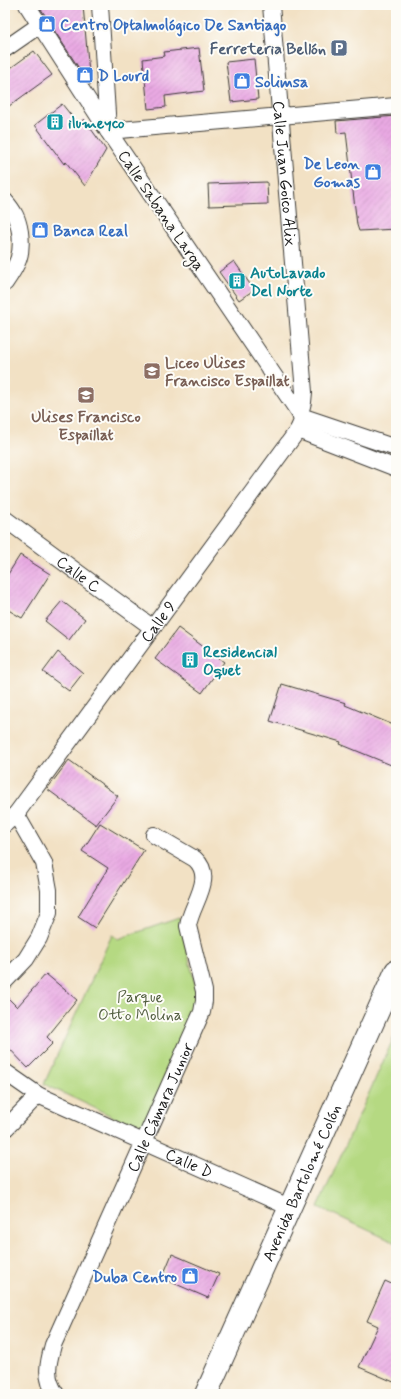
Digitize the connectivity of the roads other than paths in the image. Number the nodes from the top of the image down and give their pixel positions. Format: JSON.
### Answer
{"nodes":[{"id":1,"x":27,"y":5,"type":"edge"},
{"id":2,"x":100,"y":5,"type":"edge"},
{"id":3,"x":271,"y":5,"type":"edge"},
{"id":4,"x":41,"y":24,"type":"junction"},
{"id":5,"x":5,"y":49,"type":"edge"},
{"id":6,"x":396,"y":106,"type":"edge"},
{"id":7,"x":281,"y":116,"type":"junction"},
{"id":8,"x":108,"y":131,"type":"junction"},
{"id":9,"x":5,"y":201,"type":"edge"},
{"id":10,"x":7,"y":279,"type":"edge"},
{"id":11,"x":300,"y":420,"type":"junction"},
{"id":12,"x":396,"y":448,"type":"edge"},
{"id":13,"x":396,"y":468,"type":"edge"},
{"id":14,"x":7,"y":524,"type":"edge"},
{"id":15,"x":153,"y":628,"type":"junction"},
{"id":16,"x":10,"y":819,"type":"edge"},
{"id":17,"x":154,"y":835,"type":"dead end"},
{"id":18,"x":396,"y":971,"type":"edge"},
{"id":19,"x":5,"y":981,"type":"edge"},
{"id":20,"x":391,"y":997,"type":"edge"},
{"id":21,"x":5,"y":1072,"type":"edge"},
{"id":22,"x":38,"y":1095,"type":"junction"},
{"id":23,"x":5,"y":1129,"type":"edge"},
{"id":24,"x":144,"y":1142,"type":"junction"},
{"id":25,"x":290,"y":1207,"type":"junction"},
{"id":26,"x":56,"y":1394,"type":"edge"},
{"id":27,"x":206,"y":1394,"type":"edge"}],
"edges":[{"from":1,"to":4,"type":"street","name":"Calle Sabana Larga"},
{"from":2,"to":8,"type":"street"},
{"from":3,"to":7,"type":"street","name":"Calle Juan Goico Alix"},
{"from":4,"to":5,"type":"street"},
{"from":4,"to":8,"type":"street","name":"Calle Sabana Larga"},
{"from":6,"to":7,"type":"street"},
{"from":7,"to":8,"type":"street"},
{"from":7,"to":11,"type":"street","name":"Calle Juan Goico Alix"},
{"from":8,"to":11,"type":"street","name":"Calle Sabana Larga"},
{"from":9,"to":10,"type":"street"},
{"from":11,"to":12,"type":"street"},
{"from":11,"to":13,"type":"street"},
{"from":11,"to":15,"type":"street","name":"Calle 9"},
{"from":14,"to":15,"type":"street","name":"Calle C"},
{"from":15,"to":16,"type":"street","name":"Calle 9"},
{"from":16,"to":19,"type":"street"},
{"from":17,"to":24,"type":"street","name":"Calle Cámara Junior"},
{"from":18,"to":20,"type":"main road","name":"Avenida Bartolomé Colón"},
{"from":20,"to":25,"type":"main road","name":"Avenida Bartolomé Colón"},
{"from":21,"to":22,"type":"street","name":"Calle D"},
{"from":22,"to":23,"type":"street"},
{"from":22,"to":24,"type":"street","name":"Calle D"},
{"from":24,"to":25,"type":"street","name":"Calle D"},
{"from":24,"to":26,"type":"street","name":"Calle Cámara Junior"},
{"from":25,"to":27,"type":"main road","name":"Avenida Bartolomé Colón"}]}
